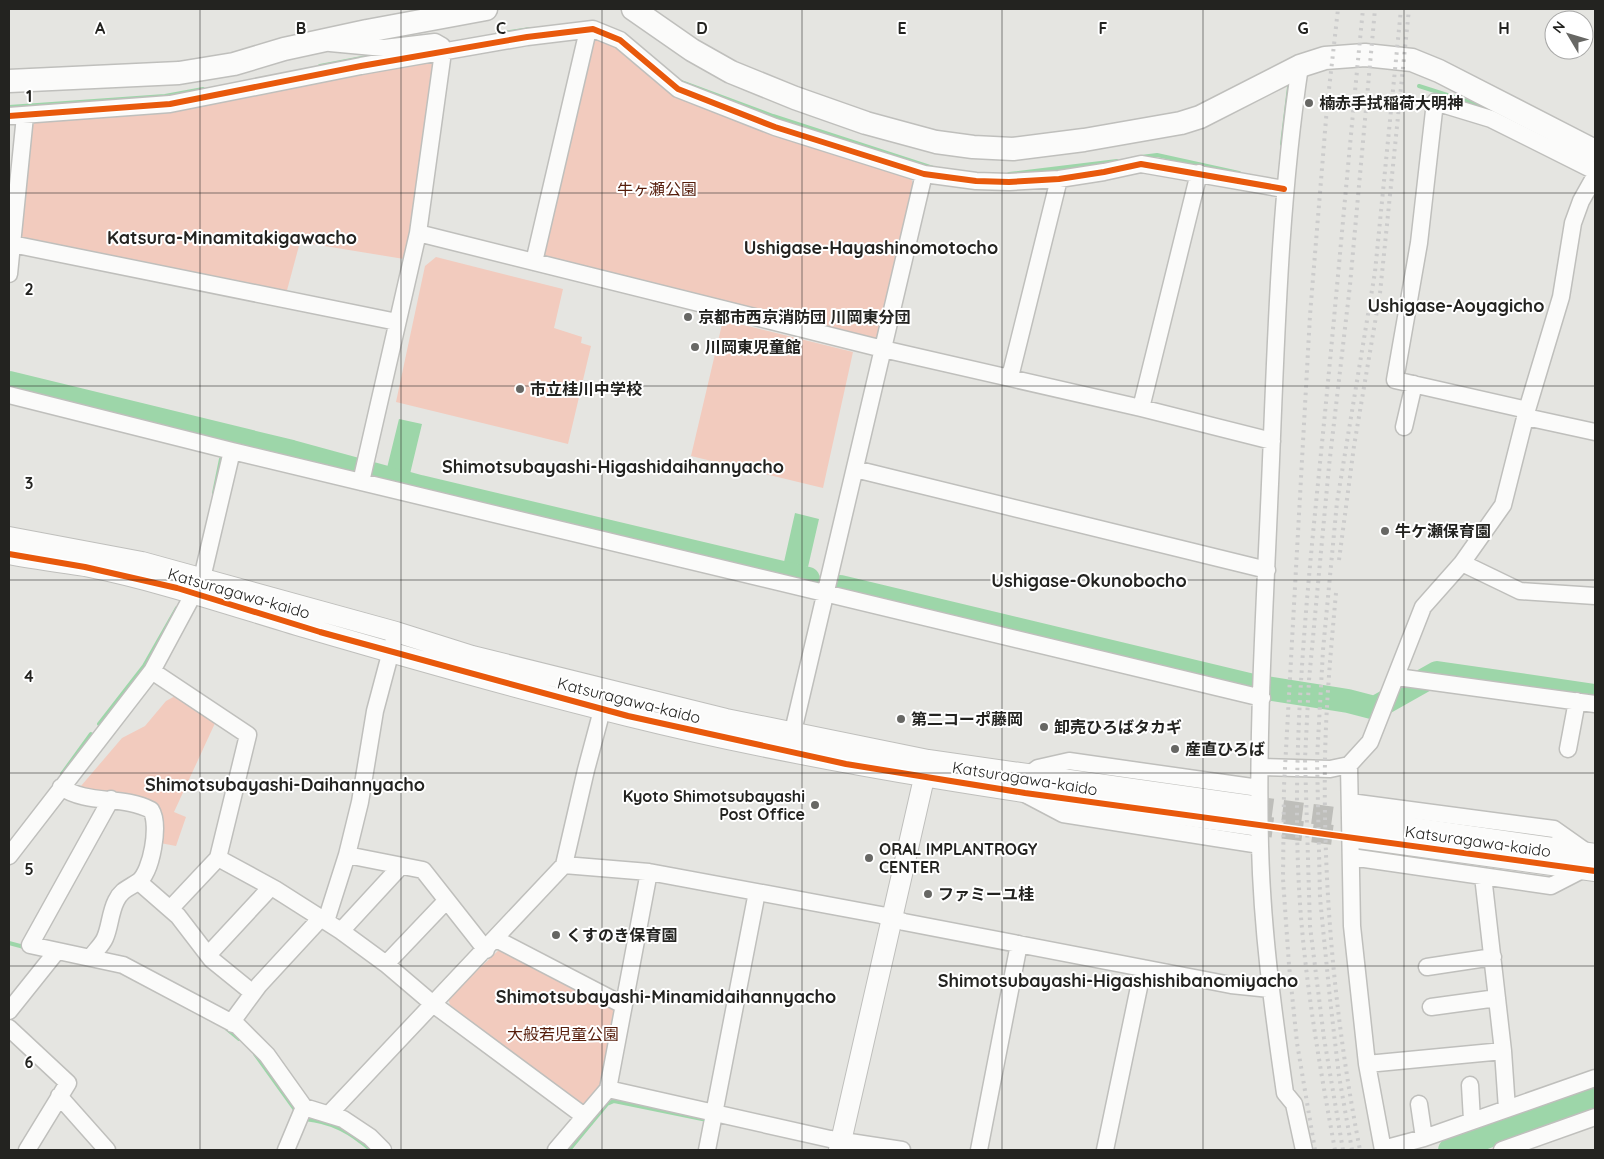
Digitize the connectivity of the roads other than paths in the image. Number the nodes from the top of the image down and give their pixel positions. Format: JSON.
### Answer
{"nodes":[{"id":1,"x":486,"y":9,"type":"edge"},
{"id":2,"x":632,"y":9,"type":"edge"},
{"id":3,"x":588,"y":30,"type":"junction"},
{"id":4,"x":319,"y":42,"type":"junction"},
{"id":5,"x":440,"y":47,"type":"junction"},
{"id":6,"x":1299,"y":77,"type":"junction"},
{"id":7,"x":9,"y":81,"type":"edge"},
{"id":8,"x":17,"y":116,"type":"edge"},
{"id":9,"x":1595,"y":151,"type":"edge"},
{"id":10,"x":1595,"y":171,"type":"edge"},
{"id":11,"x":1199,"y":173,"type":"junction"},
{"id":12,"x":924,"y":174,"type":"junction"},
{"id":13,"x":1595,"y":176,"type":"edge"},
{"id":14,"x":1059,"y":179,"type":"junction"},
{"id":15,"x":1284,"y":188,"type":"junction"},
{"id":16,"x":418,"y":233,"type":"junction"},
{"id":17,"x":12,"y":244,"type":"junction"},
{"id":18,"x":534,"y":262,"type":"junction"},
{"id":19,"x":9,"y":274,"type":"edge"},
{"id":20,"x":397,"y":322,"type":"junction"},
{"id":21,"x":883,"y":349,"type":"junction"},
{"id":22,"x":1010,"y":377,"type":"junction"},
{"id":23,"x":1414,"y":384,"type":"junction"},
{"id":24,"x":9,"y":395,"type":"edge"},
{"id":25,"x":1141,"y":408,"type":"junction"},
{"id":26,"x":1527,"y":414,"type":"junction"},
{"id":27,"x":1404,"y":427,"type":"dead end"},
{"id":28,"x":1594,"y":430,"type":"edge"},
{"id":29,"x":1272,"y":441,"type":"junction"},
{"id":30,"x":232,"y":451,"type":"junction"},
{"id":31,"x":854,"y":469,"type":"junction"},
{"id":32,"x":363,"y":475,"type":"junction"},
{"id":33,"x":9,"y":537,"type":"edge"},
{"id":34,"x":9,"y":554,"type":"edge"},
{"id":35,"x":1462,"y":563,"type":"junction"},
{"id":36,"x":1266,"y":570,"type":"junction"},
{"id":37,"x":199,"y":586,"type":"junction"},
{"id":38,"x":825,"y":594,"type":"junction"},
{"id":39,"x":1595,"y":596,"type":"edge"},
{"id":40,"x":393,"y":642,"type":"junction"},
{"id":41,"x":152,"y":671,"type":"junction"},
{"id":42,"x":1397,"y":677,"type":"junction"},
{"id":43,"x":1262,"y":693,"type":"junction"},
{"id":44,"x":605,"y":700,"type":"junction"},
{"id":45,"x":1576,"y":701,"type":"junction"},
{"id":46,"x":1595,"y":704,"type":"edge"},
{"id":47,"x":790,"y":742,"type":"junction"},
{"id":48,"x":1568,"y":749,"type":"dead end"},
{"id":49,"x":1349,"y":765,"type":"junction"},
{"id":50,"x":1260,"y":767,"type":"junction"},
{"id":51,"x":926,"y":769,"type":"junction"},
{"id":52,"x":1026,"y":784,"type":"junction"},
{"id":53,"x":61,"y":788,"type":"junction"},
{"id":54,"x":111,"y":799,"type":"junction"},
{"id":55,"x":1350,"y":802,"type":"junction"},
{"id":56,"x":1255,"y":807,"type":"junction"},
{"id":57,"x":1358,"y":829,"type":"tunnel mouth"},
{"id":58,"x":1260,"y":845,"type":"junction"},
{"id":59,"x":347,"y":855,"type":"junction"},
{"id":60,"x":9,"y":856,"type":"edge"},
{"id":61,"x":1351,"y":857,"type":"junction"},
{"id":62,"x":218,"y":858,"type":"junction"},
{"id":63,"x":1591,"y":862,"type":"edge"},
{"id":64,"x":564,"y":865,"type":"junction"},
{"id":65,"x":400,"y":867,"type":"junction"},
{"id":66,"x":649,"y":872,"type":"junction"},
{"id":67,"x":1483,"y":876,"type":"junction"},
{"id":68,"x":138,"y":882,"type":"junction"},
{"id":69,"x":271,"y":887,"type":"junction"},
{"id":70,"x":757,"y":892,"type":"junction"},
{"id":71,"x":446,"y":900,"type":"junction"},
{"id":72,"x":171,"y":908,"type":"junction"},
{"id":73,"x":892,"y":918,"type":"junction"},
{"id":74,"x":323,"y":920,"type":"junction"},
{"id":75,"x":341,"y":930,"type":"junction"},
{"id":76,"x":491,"y":944,"type":"junction"},
{"id":77,"x":1019,"y":944,"type":"junction"},
{"id":78,"x":57,"y":951,"type":"junction"},
{"id":79,"x":208,"y":955,"type":"junction"},
{"id":80,"x":90,"y":957,"type":"junction"},
{"id":81,"x":1493,"y":957,"type":"junction"},
{"id":82,"x":386,"y":964,"type":"junction"},
{"id":83,"x":1427,"y":967,"type":"dead end"},
{"id":84,"x":1143,"y":968,"type":"junction"},
{"id":85,"x":1270,"y":990,"type":"junction"},
{"id":86,"x":253,"y":993,"type":"junction"},
{"id":87,"x":1497,"y":998,"type":"junction"},
{"id":88,"x":433,"y":1004,"type":"junction"},
{"id":89,"x":623,"y":1005,"type":"junction"},
{"id":90,"x":1431,"y":1008,"type":"dead end"},
{"id":91,"x":9,"y":1011,"type":"edge"},
{"id":92,"x":229,"y":1026,"type":"junction"},
{"id":93,"x":9,"y":1028,"type":"edge"},
{"id":94,"x":1504,"y":1051,"type":"junction"},
{"id":95,"x":1367,"y":1064,"type":"junction"},
{"id":96,"x":1595,"y":1078,"type":"edge"},
{"id":97,"x":1470,"y":1085,"type":"dead end"},
{"id":98,"x":608,"y":1088,"type":"junction"},
{"id":99,"x":60,"y":1096,"type":"junction"},
{"id":100,"x":1419,"y":1104,"type":"dead end"},
{"id":101,"x":304,"y":1107,"type":"junction"},
{"id":102,"x":1507,"y":1109,"type":"junction"},
{"id":103,"x":330,"y":1113,"type":"junction"},
{"id":104,"x":584,"y":1116,"type":"junction"},
{"id":105,"x":1595,"y":1117,"type":"edge"},
{"id":106,"x":712,"y":1118,"type":"junction"},
{"id":107,"x":1472,"y":1120,"type":"junction"},
{"id":108,"x":1424,"y":1138,"type":"junction"},
{"id":109,"x":1544,"y":1143,"type":"edge"},
{"id":110,"x":840,"y":1146,"type":"edge"},
{"id":111,"x":36,"y":1147,"type":"edge"},
{"id":112,"x":1383,"y":1149,"type":"edge"},
{"id":113,"x":107,"y":1150,"type":"edge"},
{"id":114,"x":286,"y":1150,"type":"edge"},
{"id":115,"x":383,"y":1150,"type":"edge"},
{"id":116,"x":556,"y":1150,"type":"edge"},
{"id":117,"x":707,"y":1150,"type":"edge"},
{"id":118,"x":902,"y":1150,"type":"edge"},
{"id":119,"x":979,"y":1150,"type":"edge"},
{"id":120,"x":1105,"y":1150,"type":"edge"},
{"id":121,"x":1304,"y":1150,"type":"edge"},
{"id":122,"x":1502,"y":1150,"type":"edge"}],
"edges":[{"from":1,"to":4,"type":"main road"},
{"from":2,"to":6,"type":"main road"},
{"from":3,"to":5,"type":"street"},
{"from":3,"to":12,"type":"street"},
{"from":3,"to":18,"type":"street"},
{"from":4,"to":5,"type":"street"},
{"from":4,"to":7,"type":"main road"},
{"from":5,"to":8,"type":"street"},
{"from":5,"to":16,"type":"street"},
{"from":6,"to":9,"type":"main road"},
{"from":6,"to":15,"type":"street"},
{"from":8,"to":17,"type":"street"},
{"from":10,"to":23,"type":"street"},
{"from":11,"to":14,"type":"street"},
{"from":11,"to":15,"type":"street"},
{"from":11,"to":25,"type":"street"},
{"from":12,"to":14,"type":"street"},
{"from":12,"to":21,"type":"street"},
{"from":13,"to":26,"type":"street"},
{"from":14,"to":22,"type":"street"},
{"from":15,"to":29,"type":"street"},
{"from":16,"to":18,"type":"street"},
{"from":16,"to":20,"type":"street"},
{"from":17,"to":19,"type":"street"},
{"from":17,"to":20,"type":"street"},
{"from":18,"to":21,"type":"street"},
{"from":20,"to":32,"type":"street"},
{"from":21,"to":22,"type":"street"},
{"from":21,"to":31,"type":"street"},
{"from":22,"to":25,"type":"street"},
{"from":23,"to":26,"type":"street"},
{"from":23,"to":27,"type":"street"},
{"from":24,"to":30,"type":"street"},
{"from":25,"to":29,"type":"street"},
{"from":26,"to":28,"type":"street"},
{"from":26,"to":35,"type":"street"},
{"from":29,"to":36,"type":"street"},
{"from":30,"to":32,"type":"street"},
{"from":30,"to":37,"type":"street"},
{"from":31,"to":36,"type":"street"},
{"from":31,"to":38,"type":"street"},
{"from":32,"to":38,"type":"street"},
{"from":33,"to":37,"type":"street","name":"Katsuragawa-kaido"},
{"from":34,"to":37,"type":"street","name":"Katsuragawa-kaido"},
{"from":35,"to":39,"type":"street"},
{"from":35,"to":42,"type":"street"},
{"from":36,"to":43,"type":"street"},
{"from":37,"to":40,"type":"street","name":"Katsuragawa-kaido"},
{"from":37,"to":41,"type":"street"},
{"from":38,"to":43,"type":"street"},
{"from":38,"to":47,"type":"street"},
{"from":40,"to":44,"type":"street","name":"Katsuragawa-kaido"},
{"from":40,"to":59,"type":"street"},
{"from":41,"to":53,"type":"street"},
{"from":41,"to":62,"type":"street"},
{"from":42,"to":45,"type":"street"},
{"from":42,"to":49,"type":"street"},
{"from":43,"to":50,"type":"street"},
{"from":44,"to":47,"type":"street","name":"Katsuragawa-kaido"},
{"from":44,"to":64,"type":"street"},
{"from":45,"to":46,"type":"street"},
{"from":45,"to":48,"type":"street"},
{"from":47,"to":51,"type":"street","name":"Katsuragawa-kaido"},
{"from":49,"to":50,"type":"street"},
{"from":49,"to":55,"type":"street"},
{"from":50,"to":56,"type":"street"},
{"from":51,"to":52,"type":"street","name":"Katsuragawa-kaido"},
{"from":51,"to":73,"type":"street"},
{"from":52,"to":56,"type":"street","name":"Katsuragawa-kaido"},
{"from":52,"to":56,"type":"street"},
{"from":52,"to":58,"type":"street"},
{"from":53,"to":54,"type":"street"},
{"from":53,"to":60,"type":"street"},
{"from":54,"to":68,"type":"street"},
{"from":54,"to":78,"type":"street"},
{"from":55,"to":61,"type":"street"},
{"from":55,"to":63,"type":"street"},
{"from":56,"to":58,"type":"street"},
{"from":57,"to":63,"type":"street","name":"Katsuragawa-kaido"},
{"from":58,"to":85,"type":"street"},
{"from":59,"to":65,"type":"street"},
{"from":59,"to":74,"type":"street"},
{"from":61,"to":67,"type":"street"},
{"from":61,"to":95,"type":"street"},
{"from":62,"to":69,"type":"street"},
{"from":62,"to":72,"type":"street"},
{"from":63,"to":67,"type":"street"},
{"from":64,"to":66,"type":"street"},
{"from":64,"to":76,"type":"street"},
{"from":65,"to":71,"type":"street"},
{"from":65,"to":75,"type":"street"},
{"from":66,"to":70,"type":"street"},
{"from":66,"to":89,"type":"street"},
{"from":67,"to":81,"type":"street"},
{"from":68,"to":72,"type":"street"},
{"from":68,"to":80,"type":"street"},
{"from":69,"to":74,"type":"street"},
{"from":69,"to":79,"type":"street"},
{"from":70,"to":73,"type":"street"},
{"from":70,"to":106,"type":"street"},
{"from":71,"to":76,"type":"street"},
{"from":71,"to":82,"type":"street"},
{"from":72,"to":79,"type":"street"},
{"from":73,"to":77,"type":"street"},
{"from":73,"to":110,"type":"street"},
{"from":74,"to":75,"type":"street"},
{"from":74,"to":86,"type":"street"},
{"from":75,"to":82,"type":"street"},
{"from":76,"to":88,"type":"street"},
{"from":76,"to":89,"type":"street"},
{"from":77,"to":84,"type":"street"},
{"from":77,"to":119,"type":"street"},
{"from":78,"to":80,"type":"street"},
{"from":78,"to":91,"type":"street"},
{"from":79,"to":86,"type":"street"},
{"from":80,"to":92,"type":"street"},
{"from":81,"to":83,"type":"street"},
{"from":81,"to":87,"type":"street"},
{"from":82,"to":88,"type":"street"},
{"from":84,"to":85,"type":"street"},
{"from":84,"to":120,"type":"street"},
{"from":85,"to":121,"type":"street"},
{"from":86,"to":92,"type":"street"},
{"from":87,"to":90,"type":"street"},
{"from":87,"to":94,"type":"street"},
{"from":88,"to":103,"type":"street"},
{"from":88,"to":104,"type":"street"},
{"from":89,"to":98,"type":"street"},
{"from":92,"to":101,"type":"street"},
{"from":93,"to":99,"type":"street"},
{"from":94,"to":95,"type":"street"},
{"from":94,"to":102,"type":"street"},
{"from":95,"to":112,"type":"street"},
{"from":96,"to":102,"type":"street"},
{"from":97,"to":107,"type":"street"},
{"from":98,"to":104,"type":"street"},
{"from":98,"to":106,"type":"street"},
{"from":99,"to":111,"type":"street"},
{"from":99,"to":113,"type":"street"},
{"from":100,"to":108,"type":"street"},
{"from":101,"to":103,"type":"street"},
{"from":101,"to":114,"type":"street"},
{"from":102,"to":107,"type":"street"},
{"from":103,"to":115,"type":"street"},
{"from":104,"to":116,"type":"street"},
{"from":105,"to":109,"type":"street"},
{"from":106,"to":110,"type":"street"},
{"from":106,"to":117,"type":"street"},
{"from":107,"to":108,"type":"street"},
{"from":108,"to":112,"type":"street"},
{"from":109,"to":122,"type":"street"},
{"from":110,"to":118,"type":"street"}]}
